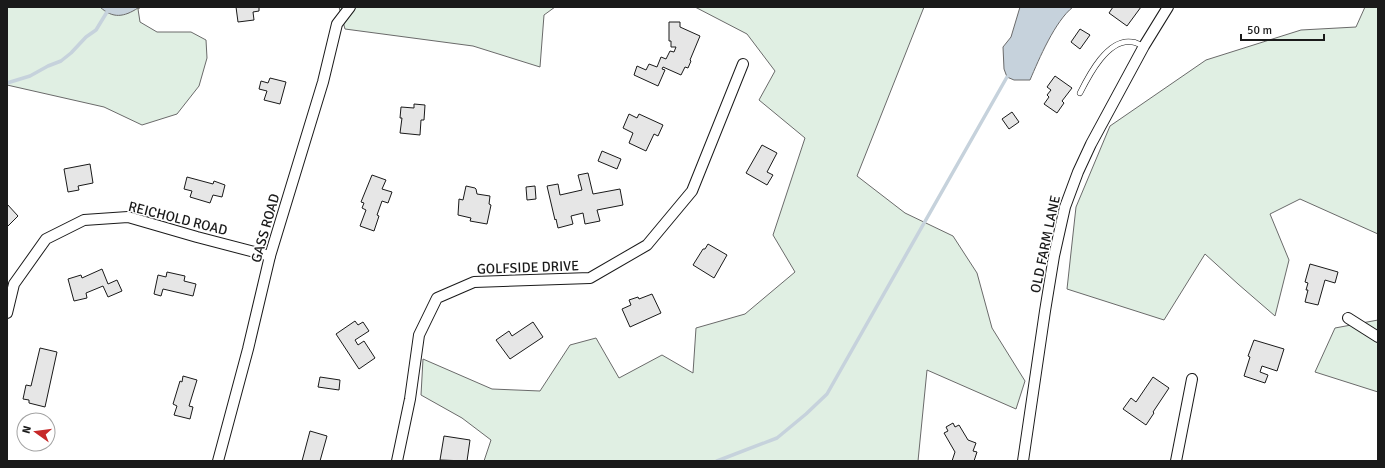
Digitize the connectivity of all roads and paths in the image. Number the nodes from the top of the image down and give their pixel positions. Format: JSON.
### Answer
{"nodes":[{"id":1,"x":350,"y":7,"type":"edge"},
{"id":2,"x":1168,"y":7,"type":"edge"},
{"id":3,"x":1144,"y":46,"type":"junction"},
{"id":4,"x":743,"y":64,"type":"dead end"},
{"id":5,"x":1080,"y":93,"type":"dead end"},
{"id":6,"x":270,"y":256,"type":"junction"},
{"id":7,"x":7,"y":313,"type":"edge"},
{"id":8,"x":1348,"y":318,"type":"dead end"},
{"id":9,"x":1378,"y":336,"type":"edge"},
{"id":10,"x":1192,"y":379,"type":"dead end"},
{"id":11,"x":218,"y":461,"type":"edge"},
{"id":12,"x":397,"y":461,"type":"edge"},
{"id":13,"x":1023,"y":461,"type":"edge"},
{"id":14,"x":1176,"y":461,"type":"edge"}],
"edges":[{"from":1,"to":6,"type":"street","name":"GASS ROAD"},
{"from":2,"to":3,"type":"street","name":"OLD FARM LANE"},
{"from":3,"to":5,"type":"lane"},
{"from":3,"to":13,"type":"street","name":"OLD FARM LANE"},
{"from":4,"to":12,"type":"street","name":"GOLFSIDE DRIVE"},
{"from":6,"to":7,"type":"street","name":"REICHOLD ROAD"},
{"from":6,"to":11,"type":"street","name":"GASS ROAD"},
{"from":8,"to":9,"type":"street"},
{"from":10,"to":14,"type":"street"}]}
